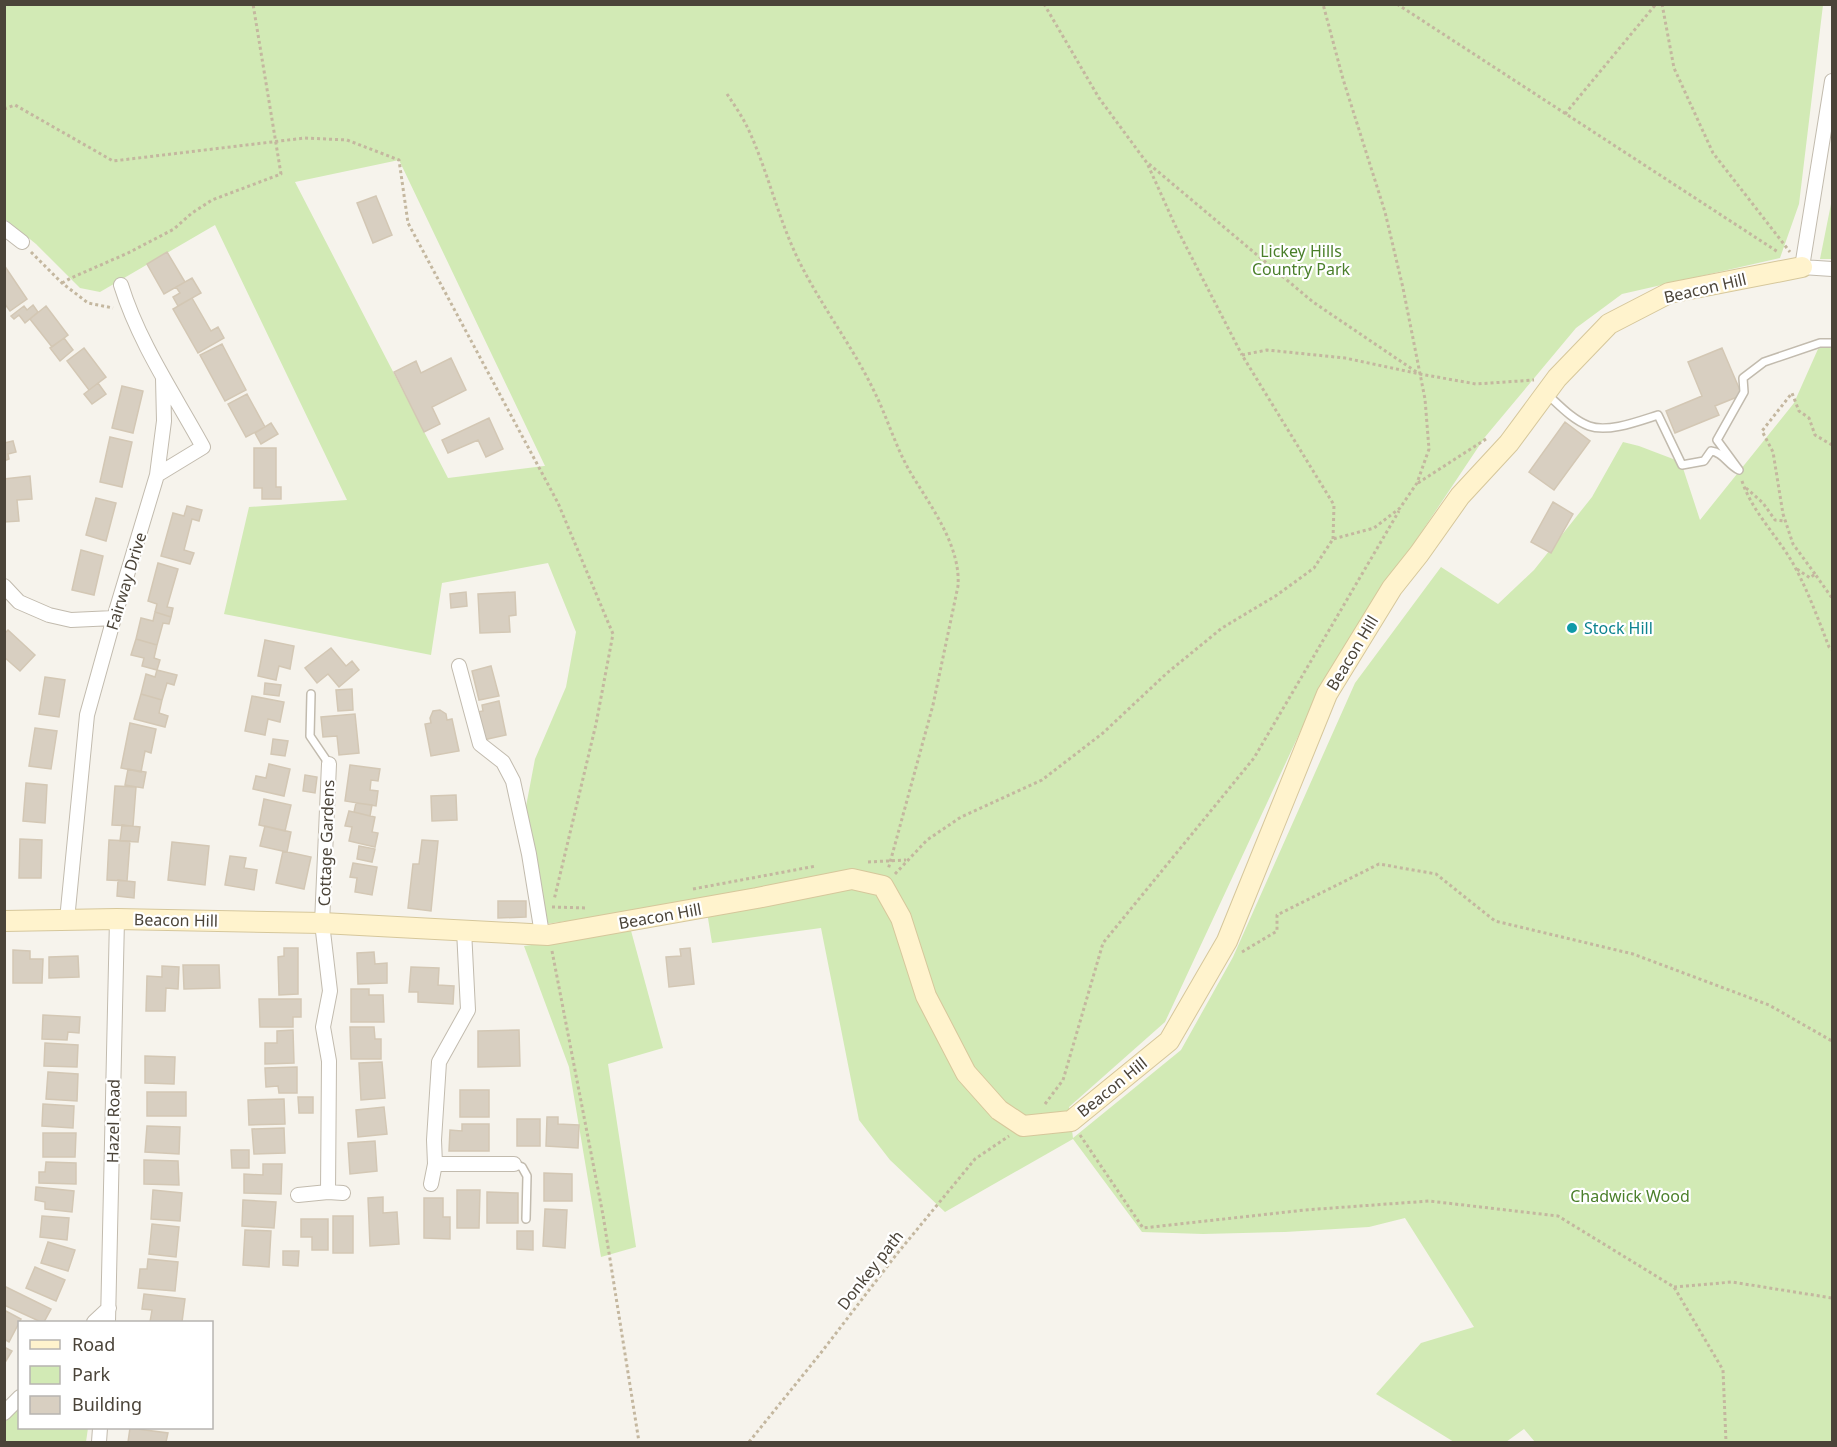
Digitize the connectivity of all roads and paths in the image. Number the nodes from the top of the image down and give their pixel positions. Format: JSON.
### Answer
{"nodes":[{"id":1,"x":253,"y":4,"type":"edge"},
{"id":2,"x":1044,"y":4,"type":"edge"},
{"id":3,"x":1323,"y":4,"type":"edge"},
{"id":4,"x":1397,"y":4,"type":"edge"},
{"id":5,"x":1656,"y":4,"type":"edge"},
{"id":6,"x":1662,"y":4,"type":"edge"},
{"id":7,"x":1833,"y":81,"type":"edge"},
{"id":8,"x":727,"y":94,"type":"dead end"},
{"id":9,"x":4,"y":109,"type":"edge"},
{"id":10,"x":1564,"y":114,"type":"junction"},
{"id":11,"x":275,"y":142,"type":"junction"},
{"id":12,"x":1147,"y":163,"type":"junction"},
{"id":13,"x":4,"y":228,"type":"edge"},
{"id":14,"x":22,"y":242,"type":"joint"},
{"id":15,"x":1802,"y":267,"type":"junction"},
{"id":16,"x":1833,"y":269,"type":"edge"},
{"id":17,"x":62,"y":283,"type":"junction"},
{"id":18,"x":121,"y":285,"type":"dead end"},
{"id":19,"x":129,"y":312,"type":"junction"},
{"id":20,"x":1832,"y":343,"type":"edge"},
{"id":21,"x":1242,"y":355,"type":"junction"},
{"id":22,"x":1420,"y":374,"type":"junction"},
{"id":23,"x":163,"y":378,"type":"junction"},
{"id":24,"x":1551,"y":386,"type":"junction"},
{"id":25,"x":1509,"y":443,"type":"junction"},
{"id":26,"x":1833,"y":445,"type":"edge"},
{"id":27,"x":1739,"y":470,"type":"junction"},
{"id":28,"x":157,"y":475,"type":"junction"},
{"id":29,"x":1417,"y":483,"type":"junction"},
{"id":30,"x":1744,"y":486,"type":"junction"},
{"id":31,"x":1400,"y":508,"type":"junction"},
{"id":32,"x":1786,"y":521,"type":"junction"},
{"id":33,"x":1333,"y":539,"type":"junction"},
{"id":34,"x":1796,"y":568,"type":"junction"},
{"id":35,"x":1815,"y":574,"type":"junction"},
{"id":36,"x":4,"y":586,"type":"edge"},
{"id":37,"x":1833,"y":598,"type":"edge"},
{"id":38,"x":114,"y":618,"type":"junction"},
{"id":39,"x":1833,"y":650,"type":"edge"},
{"id":40,"x":459,"y":666,"type":"dead end"},
{"id":41,"x":311,"y":694,"type":"dead end"},
{"id":42,"x":329,"y":764,"type":"joint"},
{"id":43,"x":552,"y":907,"type":"dead end"},
{"id":44,"x":117,"y":919,"type":"junction"},
{"id":45,"x":67,"y":920,"type":"junction"},
{"id":46,"x":4,"y":921,"type":"edge"},
{"id":47,"x":322,"y":923,"type":"junction"},
{"id":48,"x":464,"y":930,"type":"junction"},
{"id":49,"x":545,"y":935,"type":"junction"},
{"id":50,"x":1239,"y":954,"type":"dead end"},
{"id":51,"x":1833,"y":1041,"type":"edge"},
{"id":52,"x":1040,"y":1112,"type":"dead end"},
{"id":53,"x":1071,"y":1121,"type":"junction"},
{"id":54,"x":1023,"y":1126,"type":"junction"},
{"id":55,"x":435,"y":1164,"type":"junction"},
{"id":56,"x":514,"y":1164,"type":"joint"},
{"id":57,"x":431,"y":1184,"type":"dead end"},
{"id":58,"x":328,"y":1192,"type":"junction"},
{"id":59,"x":343,"y":1193,"type":"dead end"},
{"id":60,"x":298,"y":1195,"type":"dead end"},
{"id":61,"x":526,"y":1219,"type":"dead end"},
{"id":62,"x":1674,"y":1287,"type":"junction"},
{"id":63,"x":1833,"y":1298,"type":"edge"},
{"id":64,"x":109,"y":1308,"type":"junction"},
{"id":65,"x":96,"y":1321,"type":"edge"},
{"id":66,"x":108,"y":1321,"type":"edge"},
{"id":67,"x":18,"y":1399,"type":"edge"},
{"id":68,"x":4,"y":1413,"type":"edge"},
{"id":69,"x":639,"y":1443,"type":"edge"},
{"id":70,"x":749,"y":1443,"type":"edge"},
{"id":71,"x":1726,"y":1443,"type":"edge"}],
"edges":[{"from":1,"to":11,"type":"path"},
{"from":2,"to":12,"type":"path"},
{"from":3,"to":22,"type":"path"},
{"from":4,"to":10,"type":"path"},
{"from":5,"to":10,"type":"path"},
{"from":6,"to":15,"type":"path"},
{"from":7,"to":15,"type":"street"},
{"from":8,"to":33,"type":"path"},
{"from":9,"to":11,"type":"path"},
{"from":10,"to":15,"type":"path"},
{"from":11,"to":17,"type":"path"},
{"from":11,"to":43,"type":"path"},
{"from":12,"to":21,"type":"path"},
{"from":12,"to":22,"type":"path"},
{"from":13,"to":14,"type":"street"},
{"from":14,"to":17,"type":"path"},
{"from":15,"to":16,"type":"street"},
{"from":15,"to":24,"type":"street","name":"Beacon Hill"},
{"from":17,"to":19,"type":"path"},
{"from":18,"to":19,"type":"street"},
{"from":19,"to":23,"type":"street"},
{"from":20,"to":27,"type":"lane"},
{"from":21,"to":22,"type":"path"},
{"from":21,"to":33,"type":"path"},
{"from":22,"to":24,"type":"path"},
{"from":22,"to":29,"type":"path"},
{"from":23,"to":28,"type":"street","name":"Fairway Drive"},
{"from":23,"to":28,"type":"street"},
{"from":24,"to":25,"type":"street","name":"Beacon Hill"},
{"from":24,"to":27,"type":"lane"},
{"from":25,"to":29,"type":"path"},
{"from":25,"to":53,"type":"street","name":"Beacon Hill"},
{"from":26,"to":32,"type":"path"},
{"from":27,"to":30,"type":"path"},
{"from":28,"to":38,"type":"street","name":"Fairway Drive"},
{"from":29,"to":31,"type":"path"},
{"from":30,"to":32,"type":"path"},
{"from":30,"to":34,"type":"path"},
{"from":31,"to":33,"type":"path"},
{"from":31,"to":52,"type":"path"},
{"from":32,"to":35,"type":"path"},
{"from":34,"to":35,"type":"path"},
{"from":34,"to":39,"type":"path"},
{"from":35,"to":37,"type":"path"},
{"from":36,"to":38,"type":"street"},
{"from":38,"to":45,"type":"street","name":"Fairway Drive"},
{"from":40,"to":49,"type":"street"},
{"from":41,"to":42,"type":"lane"},
{"from":42,"to":47,"type":"street","name":"Cottage Gardens"},
{"from":44,"to":45,"type":"street","name":"Beacon Hill"},
{"from":44,"to":47,"type":"street","name":"Beacon Hill"},
{"from":44,"to":64,"type":"street","name":"Hazel Road"},
{"from":45,"to":46,"type":"street","name":"Beacon Hill"},
{"from":47,"to":48,"type":"street","name":"Beacon Hill"},
{"from":47,"to":58,"type":"street","name":"Cottage Gardens"},
{"from":48,"to":49,"type":"street","name":"Beacon Hill"},
{"from":48,"to":55,"type":"street"},
{"from":49,"to":54,"type":"street","name":"Beacon Hill"},
{"from":49,"to":69,"type":"path"},
{"from":50,"to":51,"type":"path"},
{"from":53,"to":54,"type":"street","name":"Beacon Hill"},
{"from":53,"to":62,"type":"path"},
{"from":54,"to":70,"type":"path","name":"Donkey path"},
{"from":55,"to":56,"type":"street"},
{"from":55,"to":57,"type":"street"},
{"from":56,"to":61,"type":"lane"},
{"from":58,"to":59,"type":"street"},
{"from":58,"to":60,"type":"street"},
{"from":62,"to":63,"type":"path"},
{"from":62,"to":71,"type":"path"},
{"from":64,"to":65,"type":"street"},
{"from":64,"to":66,"type":"street","name":"Hazel Road"},
{"from":67,"to":68,"type":"street"}]}
